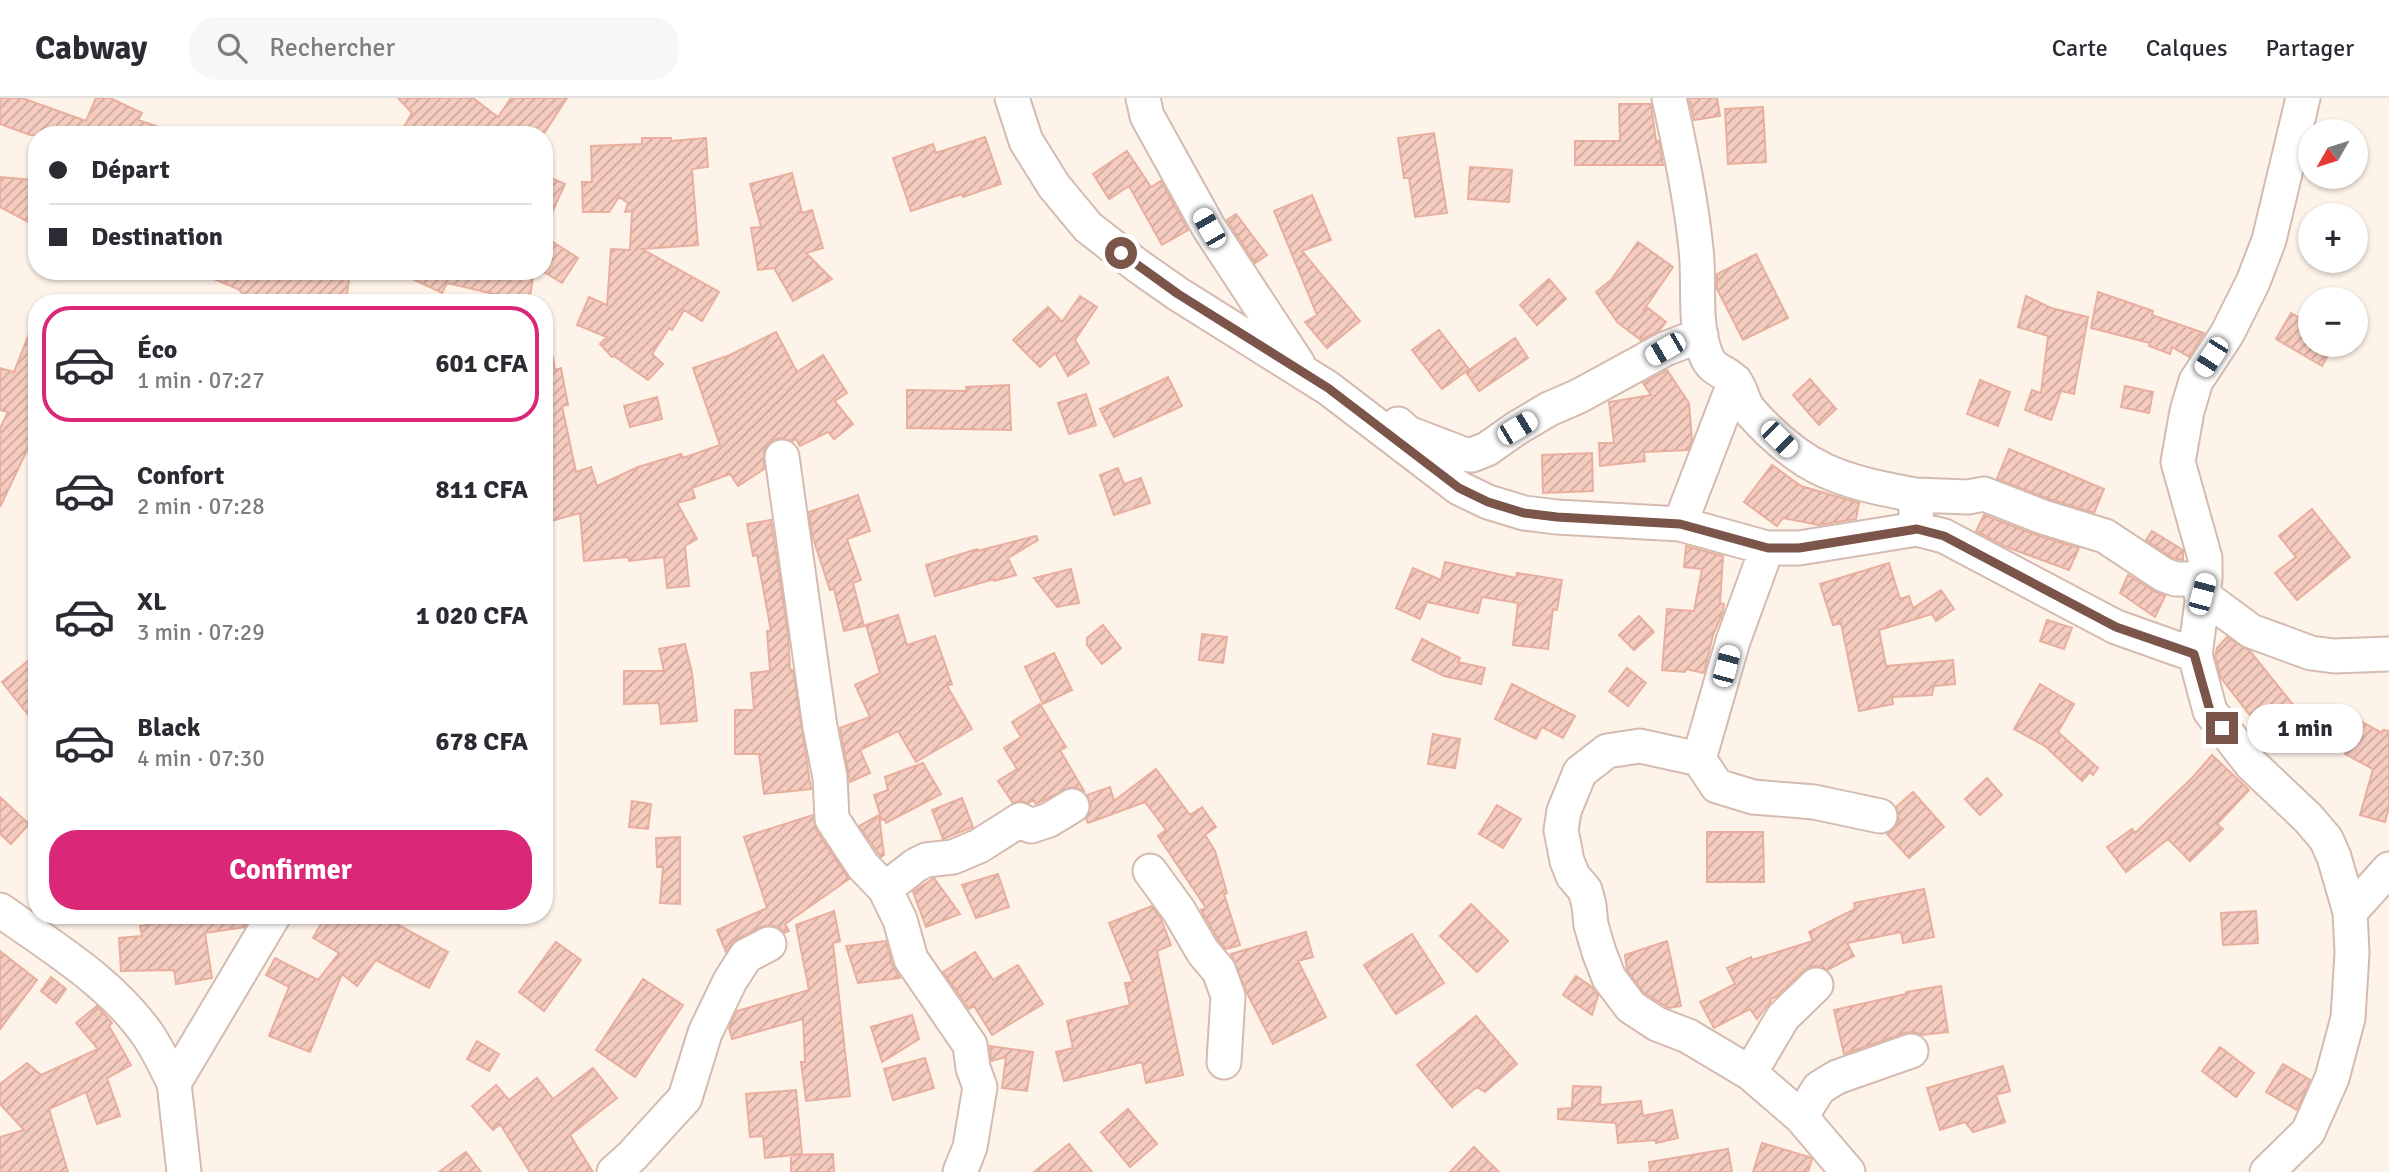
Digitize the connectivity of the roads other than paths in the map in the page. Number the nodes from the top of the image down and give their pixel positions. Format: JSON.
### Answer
{"nodes":[{"id":1,"x":1012,"y":98,"type":"edge"},
{"id":2,"x":1143,"y":98,"type":"edge"},
{"id":3,"x":1669,"y":98,"type":"edge"},
{"id":4,"x":2303,"y":98,"type":"edge"},
{"id":5,"x":1700,"y":335,"type":"junction"},
{"id":6,"x":1315,"y":380,"type":"junction"},
{"id":7,"x":1735,"y":381,"type":"junction"},
{"id":8,"x":1472,"y":455,"type":"junction"},
{"id":9,"x":782,"y":457,"type":"dead end"},
{"id":10,"x":1459,"y":488,"type":"junction"},
{"id":11,"x":1915,"y":495,"type":"junction"},
{"id":12,"x":1680,"y":524,"type":"junction"},
{"id":13,"x":1917,"y":529,"type":"junction"},
{"id":14,"x":1768,"y":548,"type":"junction"},
{"id":15,"x":2203,"y":587,"type":"junction"},
{"id":16,"x":2194,"y":654,"type":"junction"},
{"id":17,"x":2389,"y":654,"type":"edge"},
{"id":18,"x":1699,"y":759,"type":"junction"},
{"id":19,"x":1072,"y":806,"type":"dead end"},
{"id":20,"x":1880,"y":816,"type":"dead end"},
{"id":21,"x":2389,"y":869,"type":"edge"},
{"id":22,"x":1150,"y":871,"type":"dead end"},
{"id":23,"x":885,"y":889,"type":"junction"},
{"id":24,"x":0,"y":910,"type":"edge"},
{"id":25,"x":2350,"y":912,"type":"junction"},
{"id":26,"x":269,"y":924,"type":"edge"},
{"id":27,"x":769,"y":944,"type":"dead end"},
{"id":28,"x":1816,"y":985,"type":"dead end"},
{"id":29,"x":1911,"y":1051,"type":"dead end"},
{"id":30,"x":1224,"y":1062,"type":"dead end"},
{"id":31,"x":1750,"y":1073,"type":"junction"},
{"id":32,"x":174,"y":1083,"type":"junction"},
{"id":33,"x":1801,"y":1117,"type":"junction"},
{"id":34,"x":184,"y":1172,"type":"edge"},
{"id":35,"x":614,"y":1172,"type":"edge"},
{"id":36,"x":960,"y":1172,"type":"edge"},
{"id":37,"x":1848,"y":1172,"type":"edge"},
{"id":38,"x":2267,"y":1172,"type":"edge"}],
"edges":[{"from":1,"to":6,"type":"street"},
{"from":2,"to":6,"type":"street"},
{"from":3,"to":5,"type":"street"},
{"from":4,"to":15,"type":"street"},
{"from":5,"to":7,"type":"street"},
{"from":5,"to":8,"type":"street"},
{"from":6,"to":8,"type":"street"},
{"from":6,"to":10,"type":"street"},
{"from":7,"to":11,"type":"street"},
{"from":7,"to":12,"type":"street"},
{"from":8,"to":10,"type":"street"},
{"from":9,"to":23,"type":"street"},
{"from":10,"to":12,"type":"street"},
{"from":11,"to":13,"type":"street"},
{"from":11,"to":15,"type":"street"},
{"from":12,"to":14,"type":"street"},
{"from":13,"to":14,"type":"street"},
{"from":13,"to":16,"type":"street"},
{"from":14,"to":18,"type":"street"},
{"from":15,"to":16,"type":"street"},
{"from":15,"to":17,"type":"street"},
{"from":16,"to":25,"type":"street"},
{"from":18,"to":20,"type":"street"},
{"from":18,"to":31,"type":"street"},
{"from":19,"to":23,"type":"street"},
{"from":21,"to":25,"type":"street"},
{"from":22,"to":30,"type":"street"},
{"from":23,"to":36,"type":"street"},
{"from":24,"to":32,"type":"street"},
{"from":25,"to":38,"type":"street"},
{"from":26,"to":32,"type":"street"},
{"from":27,"to":35,"type":"street"},
{"from":28,"to":31,"type":"street"},
{"from":29,"to":33,"type":"street"},
{"from":31,"to":33,"type":"street"},
{"from":32,"to":34,"type":"street"},
{"from":33,"to":37,"type":"street"}]}
